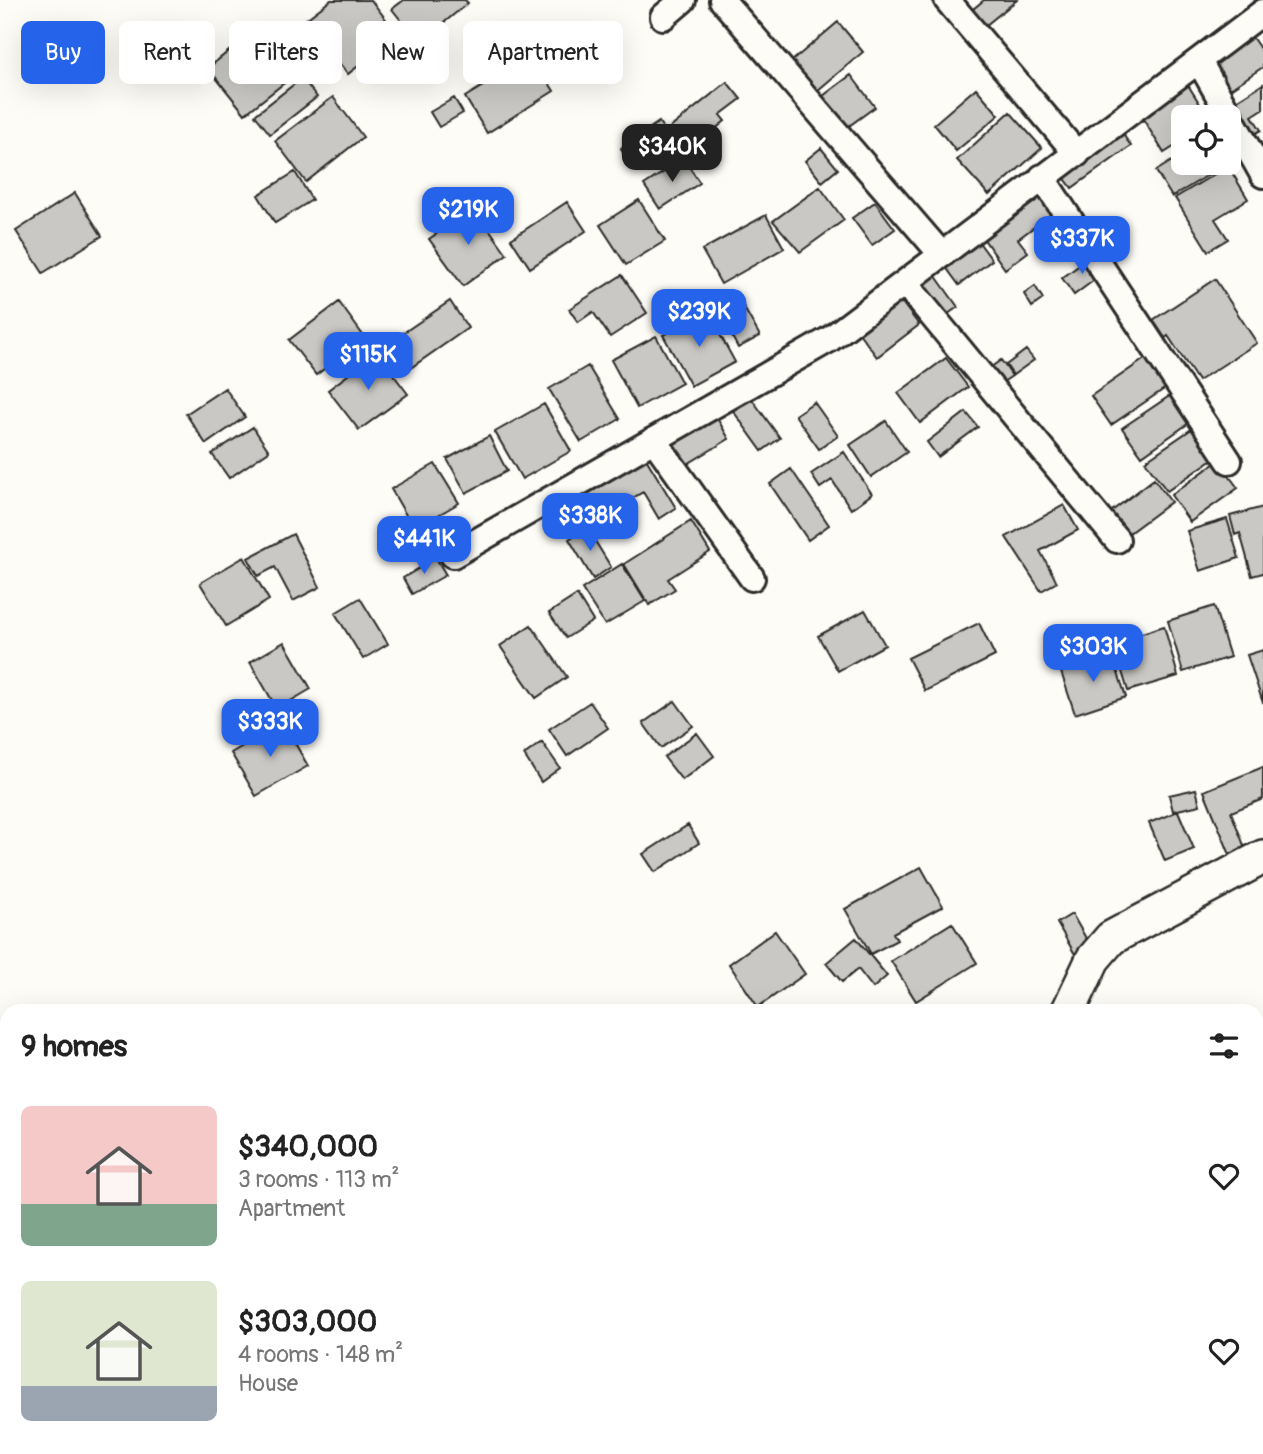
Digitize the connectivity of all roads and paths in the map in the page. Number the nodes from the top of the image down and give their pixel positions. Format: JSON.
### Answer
{"nodes":[{"id":1,"x":683,"y":0,"type":"edge"},
{"id":2,"x":722,"y":0,"type":"edge"},
{"id":3,"x":947,"y":0,"type":"edge"},
{"id":4,"x":1263,"y":12,"type":"edge"},
{"id":5,"x":663,"y":17,"type":"dead end"},
{"id":6,"x":1199,"y":61,"type":"junction"},
{"id":7,"x":1077,"y":154,"type":"junction"},
{"id":8,"x":1263,"y":176,"type":"edge"},
{"id":9,"x":1042,"y":177,"type":"junction"},
{"id":10,"x":942,"y":255,"type":"junction"},
{"id":11,"x":905,"y":283,"type":"junction"},
{"id":12,"x":654,"y":440,"type":"junction"},
{"id":13,"x":1229,"y":461,"type":"dead end"},
{"id":14,"x":1117,"y":540,"type":"dead end"},
{"id":15,"x":453,"y":555,"type":"dead end"},
{"id":16,"x":752,"y":578,"type":"dead end"},
{"id":17,"x":1263,"y":857,"type":"edge"},
{"id":18,"x":1072,"y":1004,"type":"edge"}],
"edges":[{"from":1,"to":5,"type":"street"},
{"from":2,"to":10,"type":"street"},
{"from":3,"to":7,"type":"street"},
{"from":4,"to":6,"type":"street"},
{"from":6,"to":7,"type":"street"},
{"from":6,"to":8,"type":"street"},
{"from":7,"to":9,"type":"street"},
{"from":9,"to":10,"type":"street"},
{"from":9,"to":13,"type":"street"},
{"from":10,"to":11,"type":"street"},
{"from":11,"to":12,"type":"street"},
{"from":11,"to":14,"type":"street"},
{"from":12,"to":15,"type":"street"},
{"from":12,"to":16,"type":"street"},
{"from":17,"to":18,"type":"street"}]}
